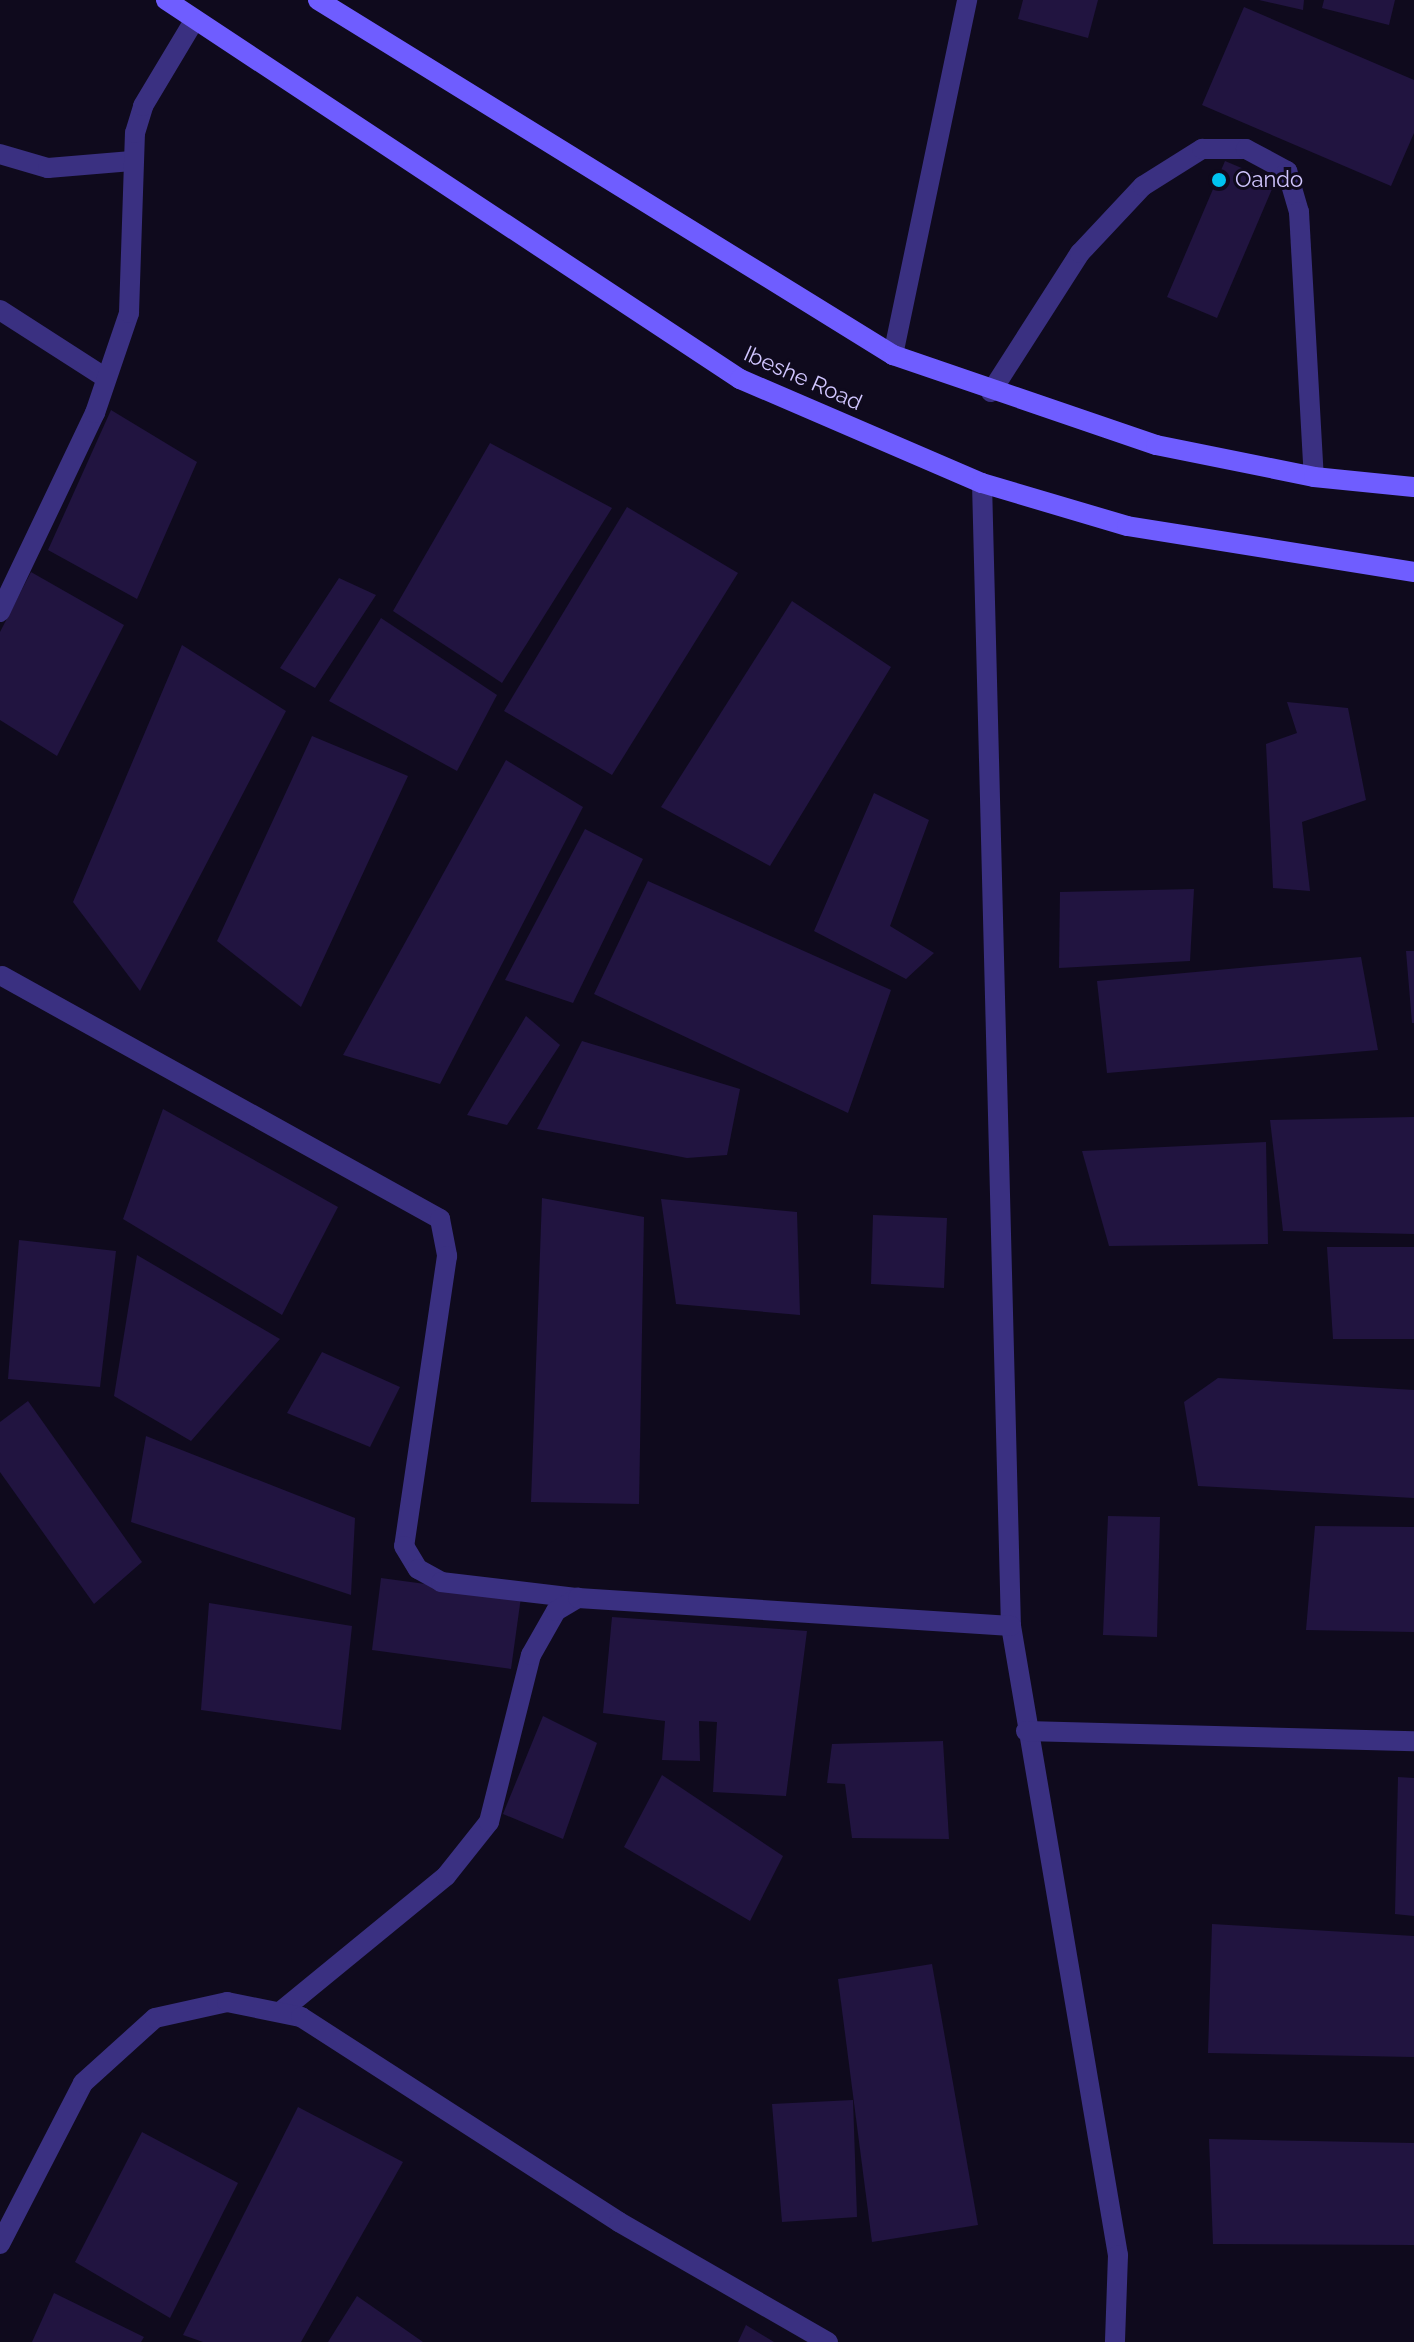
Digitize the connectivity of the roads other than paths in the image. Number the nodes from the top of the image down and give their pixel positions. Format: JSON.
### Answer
{"nodes":[{"id":1,"x":166,"y":0,"type":"edge"},
{"id":2,"x":318,"y":0,"type":"edge"},
{"id":3,"x":967,"y":0,"type":"edge"},
{"id":4,"x":195,"y":19,"type":"junction"},
{"id":5,"x":0,"y":154,"type":"edge"},
{"id":6,"x":132,"y":161,"type":"junction"},
{"id":7,"x":0,"y":310,"type":"edge"},
{"id":8,"x":893,"y":355,"type":"junction"},
{"id":9,"x":106,"y":378,"type":"junction"},
{"id":10,"x":991,"y":392,"type":"junction"},
{"id":11,"x":1314,"y":477,"type":"junction"},
{"id":12,"x":982,"y":483,"type":"junction"},
{"id":13,"x":1414,"y":487,"type":"edge"},
{"id":14,"x":1414,"y":572,"type":"edge"},
{"id":15,"x":0,"y":612,"type":"edge"},
{"id":16,"x":2,"y":976,"type":"edge"},
{"id":17,"x":578,"y":1598,"type":"junction"},
{"id":18,"x":1011,"y":1626,"type":"junction"},
{"id":19,"x":1026,"y":1731,"type":"junction"},
{"id":20,"x":1414,"y":1741,"type":"edge"},
{"id":21,"x":280,"y":2012,"type":"junction"},
{"id":22,"x":0,"y":2244,"type":"edge"},
{"id":23,"x":828,"y":2342,"type":"edge"},
{"id":24,"x":1115,"y":2342,"type":"edge"}],
"edges":[{"from":1,"to":4,"type":"main road","name":"Ibeshe Road"},
{"from":2,"to":8,"type":"main road"},
{"from":3,"to":8,"type":"street"},
{"from":4,"to":6,"type":"street"},
{"from":4,"to":12,"type":"main road","name":"Ibeshe Road"},
{"from":5,"to":6,"type":"street"},
{"from":6,"to":9,"type":"street"},
{"from":7,"to":9,"type":"street"},
{"from":8,"to":10,"type":"main road"},
{"from":9,"to":15,"type":"street"},
{"from":10,"to":11,"type":"main road"},
{"from":10,"to":11,"type":"street"},
{"from":11,"to":13,"type":"main road"},
{"from":12,"to":14,"type":"main road","name":"Ibeshe Road"},
{"from":12,"to":18,"type":"street"},
{"from":16,"to":17,"type":"street"},
{"from":17,"to":18,"type":"street"},
{"from":17,"to":21,"type":"street"},
{"from":18,"to":19,"type":"street"},
{"from":19,"to":20,"type":"street"},
{"from":19,"to":24,"type":"street"},
{"from":21,"to":22,"type":"street"},
{"from":21,"to":23,"type":"street"}]}
